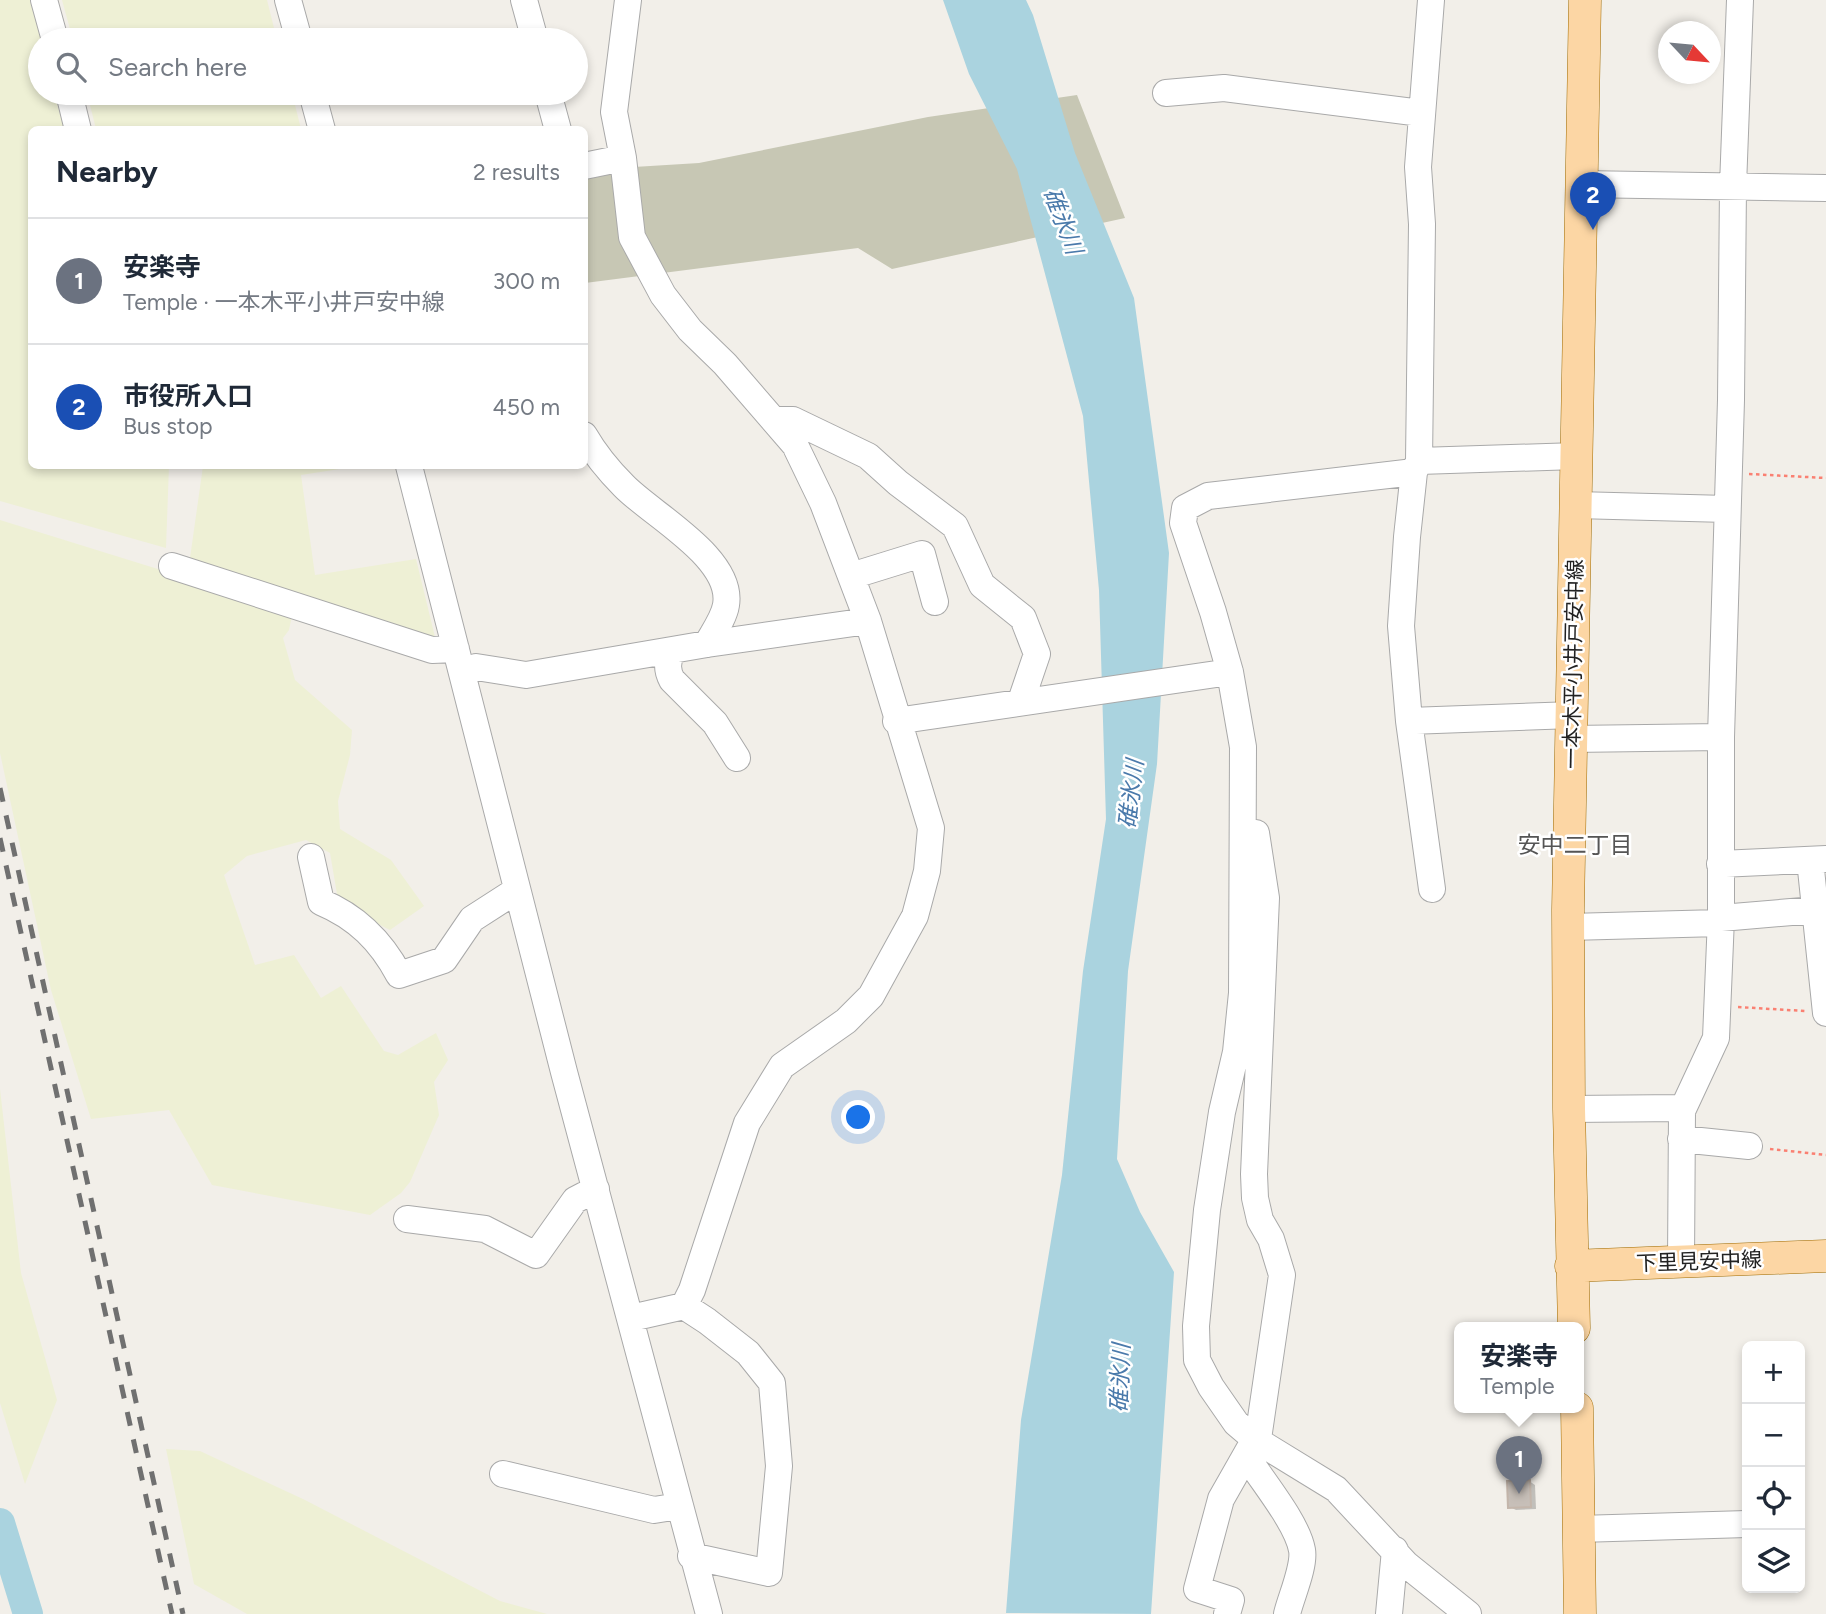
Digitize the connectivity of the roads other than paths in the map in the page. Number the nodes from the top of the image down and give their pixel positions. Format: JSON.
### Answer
{"nodes":[{"id":1,"x":44,"y":0,"type":"edge"},
{"id":2,"x":289,"y":0,"type":"edge"},
{"id":3,"x":524,"y":0,"type":"edge"},
{"id":4,"x":628,"y":0,"type":"edge"},
{"id":5,"x":1431,"y":0,"type":"edge"},
{"id":6,"x":1585,"y":0,"type":"edge"},
{"id":7,"x":1740,"y":0,"type":"edge"},
{"id":8,"x":52,"y":28,"type":"edge"},
{"id":9,"x":296,"y":28,"type":"edge"},
{"id":10,"x":531,"y":28,"type":"edge"},
{"id":11,"x":1166,"y":93,"type":"dead end"},
{"id":12,"x":72,"y":105,"type":"edge"},
{"id":13,"x":315,"y":105,"type":"edge"},
{"id":14,"x":551,"y":105,"type":"edge"},
{"id":15,"x":1421,"y":113,"type":"junction"},
{"id":16,"x":77,"y":126,"type":"edge"},
{"id":17,"x":321,"y":126,"type":"edge"},
{"id":18,"x":557,"y":126,"type":"edge"},
{"id":19,"x":624,"y":158,"type":"junction"},
{"id":20,"x":588,"y":165,"type":"edge"},
{"id":21,"x":1581,"y":184,"type":"junction"},
{"id":22,"x":1733,"y":186,"type":"junction"},
{"id":23,"x":1826,"y":188,"type":"edge"},
{"id":24,"x":774,"y":421,"type":"junction"},
{"id":25,"x":588,"y":442,"type":"edge"},
{"id":26,"x":1577,"y":456,"type":"junction"},
{"id":27,"x":1417,"y":466,"type":"junction"},
{"id":28,"x":410,"y":469,"type":"edge"},
{"id":29,"x":1576,"y":505,"type":"junction"},
{"id":30,"x":1727,"y":509,"type":"junction"},
{"id":31,"x":172,"y":566,"type":"dead end"},
{"id":32,"x":851,"y":576,"type":"junction"},
{"id":33,"x":935,"y":602,"type":"dead end"},
{"id":34,"x":868,"y":621,"type":"junction"},
{"id":35,"x":707,"y":644,"type":"junction"},
{"id":36,"x":671,"y":651,"type":"junction"},
{"id":37,"x":459,"y":661,"type":"junction"},
{"id":38,"x":1223,"y":673,"type":"junction"},
{"id":39,"x":1027,"y":700,"type":"junction"},
{"id":40,"x":896,"y":720,"type":"junction"},
{"id":41,"x":1409,"y":721,"type":"junction"},
{"id":42,"x":1572,"y":727,"type":"junction"},
{"id":43,"x":1721,"y":737,"type":"junction"},
{"id":44,"x":737,"y":758,"type":"dead end"},
{"id":45,"x":1244,"y":798,"type":"junction"},
{"id":46,"x":310,"y":857,"type":"dead end"},
{"id":47,"x":1818,"y":859,"type":"edge"},
{"id":48,"x":1720,"y":864,"type":"junction"},
{"id":49,"x":1432,"y":889,"type":"dead end"},
{"id":50,"x":517,"y":890,"type":"junction"},
{"id":51,"x":1815,"y":910,"type":"junction"},
{"id":52,"x":1721,"y":921,"type":"junction"},
{"id":53,"x":1569,"y":927,"type":"junction"},
{"id":54,"x":1826,"y":1013,"type":"edge"},
{"id":55,"x":1683,"y":1108,"type":"junction"},
{"id":56,"x":1569,"y":1110,"type":"junction"},
{"id":57,"x":1681,"y":1139,"type":"junction"},
{"id":58,"x":1749,"y":1146,"type":"road end"},
{"id":59,"x":596,"y":1189,"type":"junction"},
{"id":60,"x":407,"y":1219,"type":"dead end"},
{"id":61,"x":1826,"y":1256,"type":"edge"},
{"id":62,"x":1681,"y":1262,"type":"junction"},
{"id":63,"x":1571,"y":1266,"type":"junction"},
{"id":64,"x":684,"y":1306,"type":"junction"},
{"id":65,"x":631,"y":1318,"type":"junction"},
{"id":66,"x":1574,"y":1322,"type":"edge"},
{"id":67,"x":1577,"y":1413,"type":"edge"},
{"id":68,"x":1251,"y":1448,"type":"junction"},
{"id":69,"x":503,"y":1474,"type":"dead end"},
{"id":70,"x":679,"y":1506,"type":"junction"},
{"id":71,"x":1742,"y":1524,"type":"edge"},
{"id":72,"x":1579,"y":1529,"type":"junction"},
{"id":73,"x":1395,"y":1550,"type":"junction"},
{"id":74,"x":691,"y":1556,"type":"junction"},
{"id":75,"x":709,"y":1614,"type":"edge"},
{"id":76,"x":1227,"y":1614,"type":"edge"},
{"id":77,"x":1287,"y":1614,"type":"edge"},
{"id":78,"x":1390,"y":1614,"type":"edge"},
{"id":79,"x":1468,"y":1614,"type":"edge"},
{"id":80,"x":1580,"y":1614,"type":"edge"}],
"edges":[{"from":1,"to":8,"type":"street"},
{"from":2,"to":9,"type":"street"},
{"from":3,"to":10,"type":"street"},
{"from":4,"to":19,"type":"street"},
{"from":5,"to":15,"type":"street"},
{"from":6,"to":21,"type":"main road","name":"一本木平小井戸安中線"},
{"from":7,"to":22,"type":"street"},
{"from":11,"to":15,"type":"street"},
{"from":12,"to":16,"type":"street"},
{"from":13,"to":17,"type":"street"},
{"from":14,"to":18,"type":"street"},
{"from":15,"to":27,"type":"street"},
{"from":19,"to":20,"type":"street"},
{"from":19,"to":24,"type":"street"},
{"from":21,"to":22,"type":"street"},
{"from":21,"to":26,"type":"main road","name":"一本木平小井戸安中線"},
{"from":22,"to":23,"type":"street"},
{"from":22,"to":30,"type":"street"},
{"from":24,"to":32,"type":"street"},
{"from":24,"to":39,"type":"street"},
{"from":25,"to":35,"type":"street"},
{"from":26,"to":27,"type":"street"},
{"from":26,"to":29,"type":"main road","name":"一本木平小井戸安中線"},
{"from":27,"to":38,"type":"street"},
{"from":27,"to":41,"type":"street"},
{"from":28,"to":37,"type":"street"},
{"from":29,"to":30,"type":"street"},
{"from":29,"to":42,"type":"main road","name":"一本木平小井戸安中線"},
{"from":30,"to":43,"type":"street"},
{"from":31,"to":37,"type":"street"},
{"from":32,"to":33,"type":"street"},
{"from":32,"to":34,"type":"street"},
{"from":34,"to":35,"type":"street"},
{"from":34,"to":40,"type":"street"},
{"from":35,"to":36,"type":"street"},
{"from":36,"to":37,"type":"street"},
{"from":36,"to":44,"type":"street"},
{"from":37,"to":50,"type":"street"},
{"from":38,"to":39,"type":"street"},
{"from":38,"to":45,"type":"street"},
{"from":39,"to":40,"type":"street"},
{"from":40,"to":64,"type":"street"},
{"from":41,"to":42,"type":"street"},
{"from":41,"to":49,"type":"street"},
{"from":42,"to":43,"type":"street"},
{"from":42,"to":53,"type":"main road","name":"一本木平小井戸安中線"},
{"from":43,"to":48,"type":"street"},
{"from":45,"to":68,"type":"street"},
{"from":45,"to":68,"type":"street"},
{"from":46,"to":50,"type":"street"},
{"from":47,"to":48,"type":"street"},
{"from":47,"to":51,"type":"street"},
{"from":48,"to":52,"type":"street"},
{"from":50,"to":59,"type":"street"},
{"from":51,"to":52,"type":"street"},
{"from":51,"to":54,"type":"street"},
{"from":52,"to":53,"type":"street"},
{"from":52,"to":55,"type":"street"},
{"from":53,"to":56,"type":"main road","name":"一本木平小井戸安中線"},
{"from":55,"to":56,"type":"street"},
{"from":55,"to":57,"type":"street"},
{"from":56,"to":63,"type":"main road","name":"一本木平小井戸安中線"},
{"from":57,"to":58,"type":"street"},
{"from":57,"to":62,"type":"street"},
{"from":59,"to":60,"type":"street"},
{"from":59,"to":65,"type":"street"},
{"from":61,"to":62,"type":"main road","name":"下里見安中線"},
{"from":62,"to":63,"type":"main road","name":"下里見安中線"},
{"from":63,"to":66,"type":"main road","name":"一本木平小井戸安中線"},
{"from":64,"to":65,"type":"street"},
{"from":64,"to":74,"type":"street"},
{"from":65,"to":70,"type":"street"},
{"from":67,"to":72,"type":"main road"},
{"from":68,"to":73,"type":"street"},
{"from":68,"to":76,"type":"street"},
{"from":68,"to":77,"type":"street"},
{"from":69,"to":70,"type":"street"},
{"from":70,"to":74,"type":"street"},
{"from":71,"to":72,"type":"street"},
{"from":72,"to":80,"type":"main road"},
{"from":73,"to":78,"type":"street"},
{"from":73,"to":79,"type":"street"},
{"from":74,"to":75,"type":"street"}]}
